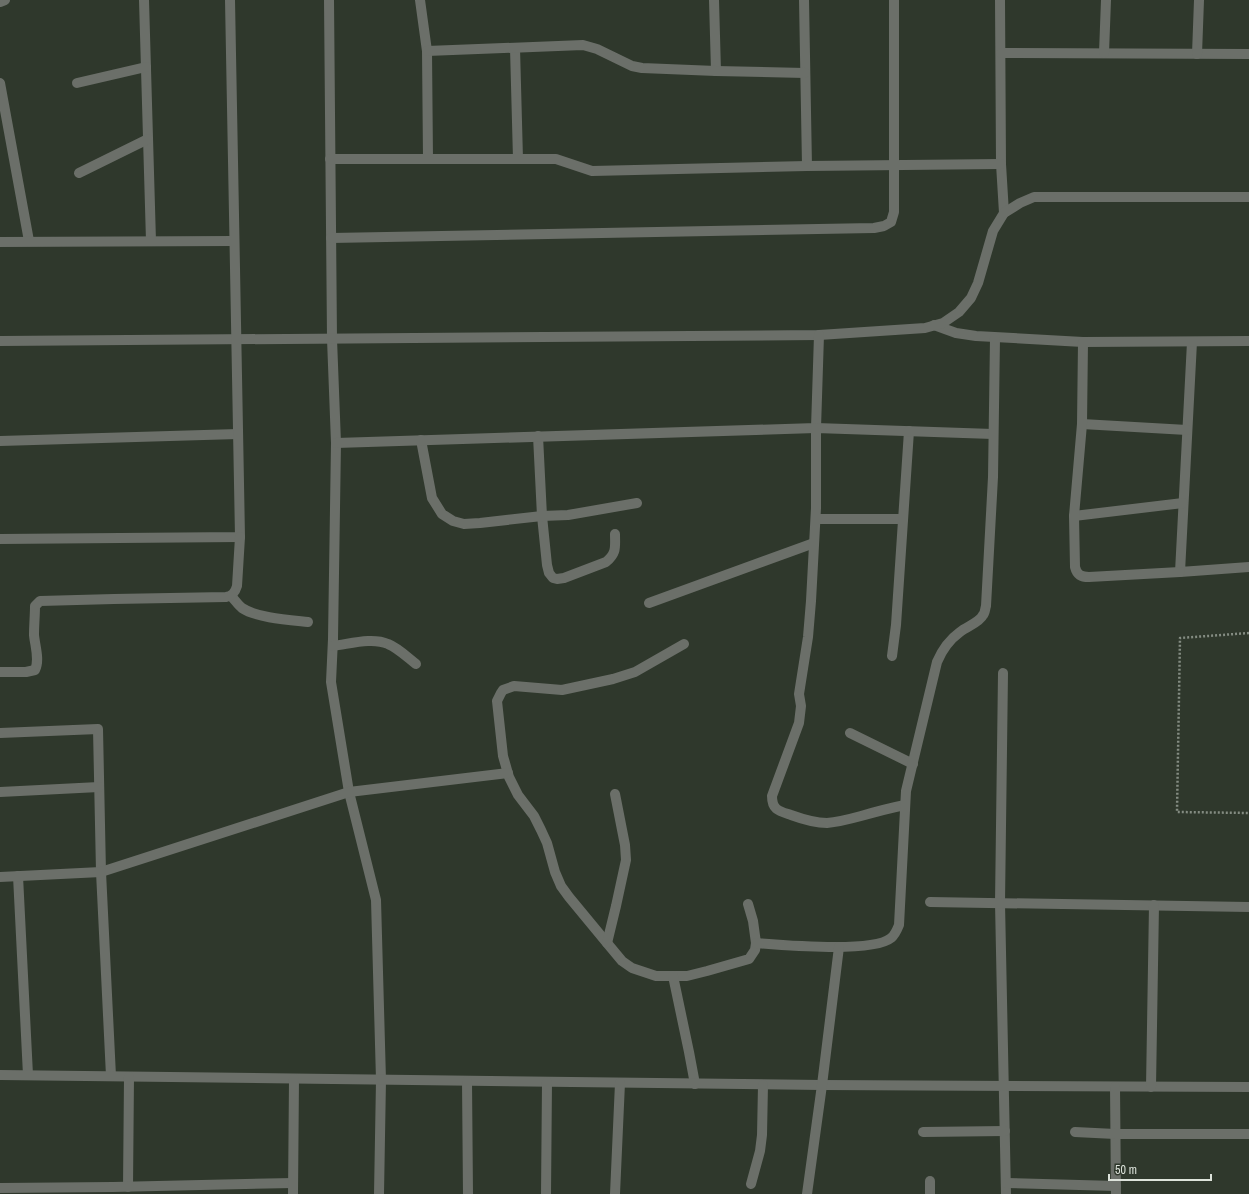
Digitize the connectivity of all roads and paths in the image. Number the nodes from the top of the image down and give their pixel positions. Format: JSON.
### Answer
{"nodes":[{"id":1,"x":5,"y":0,"type":"edge"},
{"id":2,"x":144,"y":0,"type":"edge"},
{"id":3,"x":230,"y":0,"type":"edge"},
{"id":4,"x":329,"y":0,"type":"edge"},
{"id":5,"x":420,"y":0,"type":"edge"},
{"id":6,"x":714,"y":0,"type":"edge"},
{"id":7,"x":804,"y":0,"type":"edge"},
{"id":8,"x":894,"y":0,"type":"edge"},
{"id":9,"x":1000,"y":0,"type":"edge"},
{"id":10,"x":1106,"y":0,"type":"edge"},
{"id":11,"x":1199,"y":0,"type":"edge"},
{"id":12,"x":0,"y":2,"type":"edge"},
{"id":13,"x":514,"y":48,"type":"junction"},
{"id":14,"x":427,"y":51,"type":"junction"},
{"id":15,"x":1001,"y":53,"type":"junction"},
{"id":16,"x":1104,"y":53,"type":"junction"},
{"id":17,"x":1197,"y":54,"type":"junction"},
{"id":18,"x":1249,"y":54,"type":"edge"},
{"id":19,"x":146,"y":67,"type":"junction"},
{"id":20,"x":716,"y":71,"type":"junction"},
{"id":21,"x":805,"y":73,"type":"junction"},
{"id":22,"x":0,"y":83,"type":"edge"},
{"id":23,"x":77,"y":83,"type":"dead end"},
{"id":24,"x":148,"y":140,"type":"junction"},
{"id":25,"x":330,"y":159,"type":"junction"},
{"id":26,"x":428,"y":159,"type":"junction"},
{"id":27,"x":518,"y":159,"type":"junction"},
{"id":28,"x":1001,"y":164,"type":"junction"},
{"id":29,"x":807,"y":166,"type":"junction"},
{"id":30,"x":894,"y":166,"type":"junction"},
{"id":31,"x":79,"y":172,"type":"dead end"},
{"id":32,"x":1249,"y":197,"type":"edge"},
{"id":33,"x":1004,"y":213,"type":"junction"},
{"id":34,"x":331,"y":238,"type":"junction"},
{"id":35,"x":234,"y":240,"type":"junction"},
{"id":36,"x":30,"y":241,"type":"junction"},
{"id":37,"x":151,"y":241,"type":"junction"},
{"id":38,"x":0,"y":242,"type":"edge"},
{"id":39,"x":934,"y":325,"type":"junction"},
{"id":40,"x":819,"y":335,"type":"junction"},
{"id":41,"x":995,"y":338,"type":"junction"},
{"id":42,"x":236,"y":339,"type":"junction"},
{"id":43,"x":332,"y":339,"type":"junction"},
{"id":44,"x":0,"y":341,"type":"edge"},
{"id":45,"x":1249,"y":341,"type":"edge"},
{"id":46,"x":1083,"y":342,"type":"junction"},
{"id":47,"x":1192,"y":342,"type":"junction"},
{"id":48,"x":1082,"y":424,"type":"junction"},
{"id":49,"x":816,"y":428,"type":"junction"},
{"id":50,"x":1187,"y":430,"type":"junction"},
{"id":51,"x":909,"y":431,"type":"junction"},
{"id":52,"x":238,"y":434,"type":"junction"},
{"id":53,"x":994,"y":434,"type":"junction"},
{"id":54,"x":538,"y":436,"type":"junction"},
{"id":55,"x":421,"y":440,"type":"junction"},
{"id":56,"x":0,"y":441,"type":"edge"},
{"id":57,"x":336,"y":442,"type":"junction"},
{"id":58,"x":636,"y":503,"type":"dead end"},
{"id":59,"x":1183,"y":503,"type":"junction"},
{"id":60,"x":542,"y":516,"type":"junction"},
{"id":61,"x":1074,"y":516,"type":"junction"},
{"id":62,"x":816,"y":519,"type":"junction"},
{"id":63,"x":903,"y":519,"type":"junction"},
{"id":64,"x":615,"y":534,"type":"dead end"},
{"id":65,"x":240,"y":536,"type":"junction"},
{"id":66,"x":0,"y":539,"type":"edge"},
{"id":67,"x":814,"y":543,"type":"junction"},
{"id":68,"x":1249,"y":567,"type":"edge"},
{"id":69,"x":1180,"y":572,"type":"junction"},
{"id":70,"x":231,"y":596,"type":"junction"},
{"id":71,"x":649,"y":603,"type":"dead end"},
{"id":72,"x":308,"y":622,"type":"dead end"},
{"id":73,"x":1249,"y":633,"type":"edge"},
{"id":74,"x":684,"y":644,"type":"dead end"},
{"id":75,"x":333,"y":646,"type":"junction"},
{"id":76,"x":892,"y":656,"type":"dead end"},
{"id":77,"x":416,"y":664,"type":"dead end"},
{"id":78,"x":0,"y":672,"type":"edge"},
{"id":79,"x":1003,"y":673,"type":"dead end"},
{"id":80,"x":0,"y":733,"type":"edge"},
{"id":81,"x":850,"y":733,"type":"dead end"},
{"id":82,"x":913,"y":764,"type":"junction"},
{"id":83,"x":508,"y":773,"type":"junction"},
{"id":84,"x":99,"y":787,"type":"junction"},
{"id":85,"x":0,"y":792,"type":"edge"},
{"id":86,"x":349,"y":792,"type":"junction"},
{"id":87,"x":615,"y":794,"type":"dead end"},
{"id":88,"x":905,"y":805,"type":"junction"},
{"id":89,"x":1249,"y":813,"type":"edge"},
{"id":90,"x":101,"y":872,"type":"junction"},
{"id":91,"x":18,"y":876,"type":"junction"},
{"id":92,"x":0,"y":877,"type":"edge"},
{"id":93,"x":930,"y":902,"type":"dead end"},
{"id":94,"x":1000,"y":903,"type":"junction"},
{"id":95,"x":748,"y":904,"type":"dead end"},
{"id":96,"x":1154,"y":906,"type":"junction"},
{"id":97,"x":1249,"y":907,"type":"edge"},
{"id":98,"x":606,"y":943,"type":"junction"},
{"id":99,"x":756,"y":943,"type":"junction"},
{"id":100,"x":838,"y":947,"type":"junction"},
{"id":101,"x":673,"y":976,"type":"junction"},
{"id":102,"x":0,"y":1075,"type":"edge"},
{"id":103,"x":28,"y":1075,"type":"junction"},
{"id":104,"x":110,"y":1076,"type":"junction"},
{"id":105,"x":130,"y":1077,"type":"junction"},
{"id":106,"x":294,"y":1079,"type":"junction"},
{"id":107,"x":381,"y":1080,"type":"junction"},
{"id":108,"x":467,"y":1081,"type":"junction"},
{"id":109,"x":547,"y":1082,"type":"junction"},
{"id":110,"x":620,"y":1083,"type":"junction"},
{"id":111,"x":695,"y":1084,"type":"junction"},
{"id":112,"x":763,"y":1085,"type":"junction"},
{"id":113,"x":822,"y":1085,"type":"junction"},
{"id":114,"x":1004,"y":1086,"type":"junction"},
{"id":115,"x":1115,"y":1087,"type":"junction"},
{"id":116,"x":1151,"y":1087,"type":"junction"},
{"id":117,"x":1249,"y":1087,"type":"edge"},
{"id":118,"x":1005,"y":1131,"type":"junction"},
{"id":119,"x":923,"y":1132,"type":"dead end"},
{"id":120,"x":1075,"y":1132,"type":"dead end"},
{"id":121,"x":1115,"y":1134,"type":"junction"},
{"id":122,"x":1249,"y":1134,"type":"edge"},
{"id":123,"x":930,"y":1181,"type":"dead end"},
{"id":124,"x":293,"y":1183,"type":"junction"},
{"id":125,"x":1006,"y":1183,"type":"junction"},
{"id":126,"x":751,"y":1184,"type":"dead end"},
{"id":127,"x":128,"y":1187,"type":"junction"},
{"id":128,"x":0,"y":1188,"type":"edge"},
{"id":129,"x":173,"y":1190,"type":"edge"},
{"id":130,"x":1116,"y":1190,"type":"edge"},
{"id":131,"x":52,"y":1191,"type":"edge"},
{"id":132,"x":293,"y":1194,"type":"edge"},
{"id":133,"x":379,"y":1194,"type":"edge"},
{"id":134,"x":468,"y":1194,"type":"edge"},
{"id":135,"x":546,"y":1194,"type":"edge"},
{"id":136,"x":615,"y":1194,"type":"edge"},
{"id":137,"x":808,"y":1194,"type":"edge"},
{"id":138,"x":930,"y":1194,"type":"edge"},
{"id":139,"x":1006,"y":1194,"type":"edge"}],
"edges":[{"from":1,"to":12,"type":"street"},
{"from":2,"to":19,"type":"street"},
{"from":3,"to":35,"type":"street"},
{"from":4,"to":25,"type":"street"},
{"from":5,"to":14,"type":"street"},
{"from":6,"to":20,"type":"street"},
{"from":7,"to":21,"type":"street"},
{"from":8,"to":30,"type":"street"},
{"from":9,"to":15,"type":"street"},
{"from":10,"to":16,"type":"street"},
{"from":11,"to":17,"type":"street"},
{"from":13,"to":14,"type":"street"},
{"from":13,"to":20,"type":"street"},
{"from":13,"to":27,"type":"street"},
{"from":14,"to":26,"type":"street"},
{"from":15,"to":16,"type":"street"},
{"from":15,"to":28,"type":"street"},
{"from":16,"to":17,"type":"street"},
{"from":17,"to":18,"type":"street"},
{"from":19,"to":23,"type":"street"},
{"from":19,"to":24,"type":"street"},
{"from":20,"to":21,"type":"street"},
{"from":21,"to":29,"type":"street"},
{"from":22,"to":36,"type":"street"},
{"from":24,"to":31,"type":"street"},
{"from":24,"to":37,"type":"street"},
{"from":25,"to":26,"type":"street"},
{"from":25,"to":34,"type":"street"},
{"from":26,"to":27,"type":"street"},
{"from":27,"to":29,"type":"street"},
{"from":28,"to":30,"type":"street"},
{"from":28,"to":33,"type":"street"},
{"from":29,"to":30,"type":"street"},
{"from":30,"to":34,"type":"street"},
{"from":32,"to":33,"type":"street"},
{"from":33,"to":39,"type":"street"},
{"from":34,"to":43,"type":"street"},
{"from":35,"to":37,"type":"street"},
{"from":35,"to":42,"type":"street"},
{"from":36,"to":37,"type":"street"},
{"from":36,"to":38,"type":"street"},
{"from":39,"to":40,"type":"street"},
{"from":39,"to":41,"type":"street"},
{"from":40,"to":43,"type":"street"},
{"from":40,"to":49,"type":"street"},
{"from":41,"to":46,"type":"street"},
{"from":41,"to":53,"type":"street"},
{"from":42,"to":43,"type":"street"},
{"from":42,"to":44,"type":"street"},
{"from":42,"to":52,"type":"street"},
{"from":43,"to":57,"type":"street"},
{"from":45,"to":47,"type":"street"},
{"from":46,"to":47,"type":"street"},
{"from":46,"to":48,"type":"street"},
{"from":47,"to":50,"type":"street"},
{"from":48,"to":50,"type":"street"},
{"from":48,"to":61,"type":"street"},
{"from":49,"to":51,"type":"street"},
{"from":49,"to":54,"type":"street"},
{"from":49,"to":62,"type":"street"},
{"from":50,"to":59,"type":"street"},
{"from":51,"to":53,"type":"street"},
{"from":51,"to":63,"type":"street"},
{"from":52,"to":56,"type":"street"},
{"from":52,"to":65,"type":"street"},
{"from":53,"to":82,"type":"street"},
{"from":54,"to":55,"type":"street"},
{"from":54,"to":60,"type":"street"},
{"from":55,"to":57,"type":"street"},
{"from":55,"to":60,"type":"street"},
{"from":57,"to":75,"type":"street"},
{"from":58,"to":60,"type":"street"},
{"from":59,"to":61,"type":"street"},
{"from":59,"to":69,"type":"street"},
{"from":60,"to":64,"type":"street"},
{"from":61,"to":69,"type":"street"},
{"from":62,"to":63,"type":"street"},
{"from":62,"to":67,"type":"street"},
{"from":63,"to":76,"type":"street"},
{"from":65,"to":66,"type":"street"},
{"from":65,"to":70,"type":"street"},
{"from":67,"to":71,"type":"street"},
{"from":67,"to":88,"type":"street"},
{"from":68,"to":69,"type":"street"},
{"from":70,"to":72,"type":"street"},
{"from":70,"to":78,"type":"street"},
{"from":73,"to":89,"type":"path"},
{"from":74,"to":83,"type":"street"},
{"from":75,"to":77,"type":"street"},
{"from":75,"to":86,"type":"street"},
{"from":79,"to":94,"type":"street"},
{"from":80,"to":84,"type":"street"},
{"from":81,"to":82,"type":"street"},
{"from":82,"to":88,"type":"street"},
{"from":83,"to":86,"type":"street"},
{"from":83,"to":98,"type":"street"},
{"from":84,"to":85,"type":"street"},
{"from":84,"to":90,"type":"street"},
{"from":86,"to":90,"type":"street"},
{"from":86,"to":107,"type":"street"},
{"from":87,"to":98,"type":"street"},
{"from":88,"to":100,"type":"street"},
{"from":90,"to":91,"type":"street"},
{"from":90,"to":104,"type":"street"},
{"from":91,"to":92,"type":"street"},
{"from":91,"to":103,"type":"street"},
{"from":93,"to":94,"type":"street"},
{"from":94,"to":96,"type":"street"},
{"from":94,"to":114,"type":"street"},
{"from":95,"to":99,"type":"street"},
{"from":96,"to":97,"type":"street"},
{"from":96,"to":116,"type":"street"},
{"from":98,"to":101,"type":"street"},
{"from":99,"to":100,"type":"street"},
{"from":99,"to":101,"type":"street"},
{"from":100,"to":113,"type":"street"},
{"from":101,"to":111,"type":"street"},
{"from":102,"to":103,"type":"street"},
{"from":103,"to":104,"type":"street"},
{"from":104,"to":105,"type":"street"},
{"from":105,"to":106,"type":"street"},
{"from":105,"to":127,"type":"street"},
{"from":106,"to":107,"type":"street"},
{"from":106,"to":124,"type":"street"},
{"from":107,"to":108,"type":"street"},
{"from":107,"to":133,"type":"street"},
{"from":108,"to":109,"type":"street"},
{"from":108,"to":134,"type":"street"},
{"from":109,"to":110,"type":"street"},
{"from":109,"to":135,"type":"street"},
{"from":110,"to":111,"type":"street"},
{"from":110,"to":136,"type":"street"},
{"from":111,"to":112,"type":"street"},
{"from":112,"to":113,"type":"street"},
{"from":112,"to":126,"type":"street"},
{"from":113,"to":114,"type":"street"},
{"from":113,"to":137,"type":"street"},
{"from":114,"to":115,"type":"street"},
{"from":114,"to":118,"type":"street"},
{"from":115,"to":116,"type":"street"},
{"from":115,"to":121,"type":"street"},
{"from":116,"to":117,"type":"street"},
{"from":118,"to":119,"type":"street"},
{"from":118,"to":125,"type":"street"},
{"from":120,"to":121,"type":"street"},
{"from":121,"to":122,"type":"street"},
{"from":121,"to":130,"type":"street"},
{"from":123,"to":138,"type":"street"},
{"from":124,"to":129,"type":"street"},
{"from":124,"to":132,"type":"street"},
{"from":125,"to":130,"type":"street"},
{"from":125,"to":139,"type":"street"},
{"from":127,"to":129,"type":"street"},
{"from":127,"to":131,"type":"street"},
{"from":128,"to":131,"type":"street"}]}
